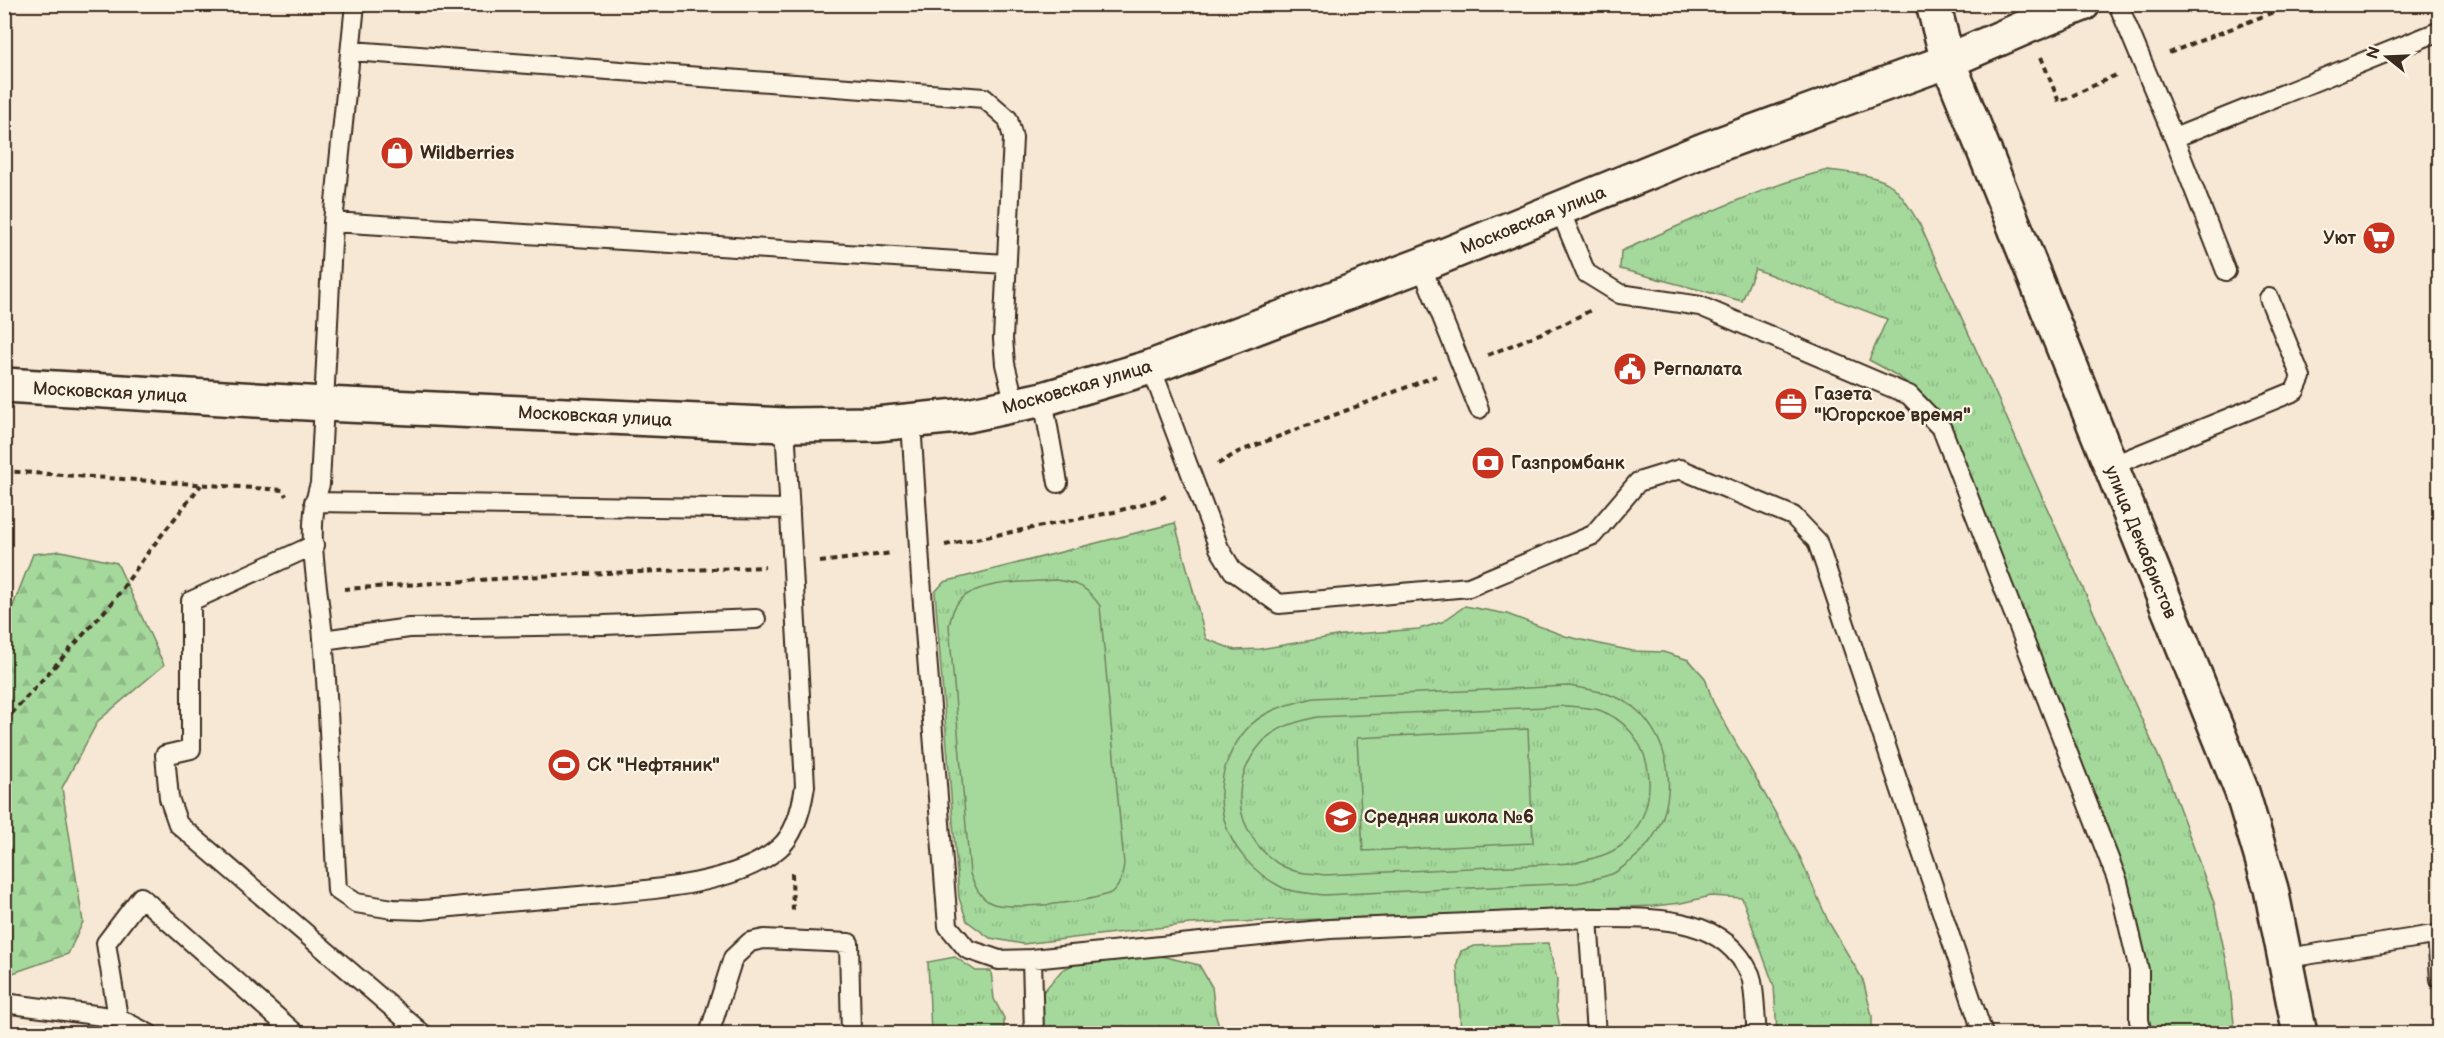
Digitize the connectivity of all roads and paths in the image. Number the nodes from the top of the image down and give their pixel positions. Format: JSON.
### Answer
{"nodes":[{"id":1,"x":355,"y":4,"type":"edge"},
{"id":2,"x":1933,"y":4,"type":"edge"},
{"id":3,"x":2083,"y":4,"type":"edge"},
{"id":4,"x":2118,"y":4,"type":"edge"},
{"id":5,"x":2439,"y":31,"type":"edge"},
{"id":6,"x":352,"y":51,"type":"junction"},
{"id":7,"x":1948,"y":61,"type":"junction"},
{"id":8,"x":2174,"y":138,"type":"junction"},
{"id":9,"x":1560,"y":210,"type":"junction"},
{"id":10,"x":333,"y":222,"type":"junction"},
{"id":11,"x":1006,"y":264,"type":"junction"},
{"id":12,"x":1421,"y":265,"type":"junction"},
{"id":13,"x":2226,"y":271,"type":"dead end"},
{"id":14,"x":1620,"y":294,"type":"junction"},
{"id":15,"x":2269,"y":298,"type":"dead end"},
{"id":16,"x":1461,"y":366,"type":"junction"},
{"id":17,"x":1151,"y":367,"type":"junction"},
{"id":18,"x":4,"y":385,"type":"edge"},
{"id":19,"x":1029,"y":402,"type":"junction"},
{"id":20,"x":324,"y":404,"type":"junction"},
{"id":21,"x":1479,"y":409,"type":"dead end"},
{"id":22,"x":911,"y":422,"type":"junction"},
{"id":23,"x":785,"y":425,"type":"junction"},
{"id":24,"x":2110,"y":466,"type":"junction"},
{"id":25,"x":4,"y":471,"type":"edge"},
{"id":26,"x":1195,"y":480,"type":"junction"},
{"id":27,"x":1058,"y":483,"type":"dead end"},
{"id":28,"x":201,"y":485,"type":"junction"},
{"id":29,"x":314,"y":502,"type":"junction"},
{"id":30,"x":790,"y":509,"type":"junction"},
{"id":31,"x":314,"y":545,"type":"junction"},
{"id":32,"x":919,"y":549,"type":"junction"},
{"id":33,"x":793,"y":566,"type":"junction"},
{"id":34,"x":756,"y":619,"type":"dead end"},
{"id":35,"x":323,"y":640,"type":"junction"},
{"id":36,"x":4,"y":722,"type":"edge"},
{"id":37,"x":780,"y":848,"type":"junction"},
{"id":38,"x":1588,"y":918,"type":"junction"},
{"id":39,"x":2438,"y":934,"type":"edge"},
{"id":40,"x":792,"y":940,"type":"junction"},
{"id":41,"x":2287,"y":958,"type":"junction"},
{"id":42,"x":1032,"y":959,"type":"junction"},
{"id":43,"x":2439,"y":979,"type":"edge"},
{"id":44,"x":4,"y":1003,"type":"edge"},
{"id":45,"x":118,"y":1018,"type":"junction"},
{"id":46,"x":149,"y":1034,"type":"edge"},
{"id":47,"x":296,"y":1034,"type":"edge"},
{"id":48,"x":423,"y":1034,"type":"edge"},
{"id":49,"x":709,"y":1034,"type":"edge"},
{"id":50,"x":851,"y":1034,"type":"edge"},
{"id":51,"x":1034,"y":1034,"type":"edge"},
{"id":52,"x":1596,"y":1034,"type":"edge"},
{"id":53,"x":1757,"y":1034,"type":"edge"},
{"id":54,"x":1983,"y":1034,"type":"edge"},
{"id":55,"x":2142,"y":1034,"type":"edge"},
{"id":56,"x":2300,"y":1034,"type":"edge"}],
"edges":[{"from":1,"to":6,"type":"lane"},
{"from":2,"to":7,"type":"main road","name":"улица Декабристов"},
{"from":3,"to":7,"type":"main road","name":"Московская улица"},
{"from":4,"to":8,"type":"lane"},
{"from":5,"to":8,"type":"lane"},
{"from":6,"to":10,"type":"lane"},
{"from":6,"to":11,"type":"lane"},
{"from":7,"to":9,"type":"main road","name":"Московская улица"},
{"from":7,"to":24,"type":"main road","name":"улица Декабристов"},
{"from":8,"to":13,"type":"lane"},
{"from":9,"to":12,"type":"main road","name":"Московская улица"},
{"from":9,"to":14,"type":"lane"},
{"from":10,"to":11,"type":"lane"},
{"from":10,"to":20,"type":"lane"},
{"from":11,"to":19,"type":"lane"},
{"from":12,"to":16,"type":"lane"},
{"from":12,"to":17,"type":"main road","name":"Московская улица"},
{"from":14,"to":16,"type":"path"},
{"from":14,"to":55,"type":"lane"},
{"from":15,"to":24,"type":"lane"},
{"from":16,"to":21,"type":"lane"},
{"from":16,"to":26,"type":"path"},
{"from":17,"to":19,"type":"main road","name":"Московская улица"},
{"from":17,"to":26,"type":"lane"},
{"from":18,"to":20,"type":"main road","name":"Московская улица"},
{"from":19,"to":22,"type":"main road","name":"Московская улица"},
{"from":19,"to":27,"type":"lane"},
{"from":20,"to":23,"type":"main road","name":"Московская улица"},
{"from":20,"to":29,"type":"lane"},
{"from":22,"to":23,"type":"main road","name":"Московская улица"},
{"from":22,"to":32,"type":"lane"},
{"from":23,"to":30,"type":"lane"},
{"from":24,"to":41,"type":"main road","name":"улица Декабристов"},
{"from":25,"to":28,"type":"path"},
{"from":26,"to":32,"type":"path"},
{"from":26,"to":54,"type":"lane"},
{"from":28,"to":31,"type":"path"},
{"from":28,"to":36,"type":"path"},
{"from":29,"to":30,"type":"lane"},
{"from":29,"to":31,"type":"lane"},
{"from":30,"to":33,"type":"lane"},
{"from":31,"to":33,"type":"path"},
{"from":31,"to":35,"type":"lane"},
{"from":31,"to":48,"type":"lane"},
{"from":32,"to":33,"type":"path"},
{"from":32,"to":42,"type":"lane"},
{"from":33,"to":37,"type":"lane"},
{"from":34,"to":35,"type":"lane"},
{"from":35,"to":37,"type":"lane"},
{"from":37,"to":40,"type":"path"},
{"from":38,"to":42,"type":"lane"},
{"from":38,"to":52,"type":"lane"},
{"from":38,"to":53,"type":"lane"},
{"from":39,"to":41,"type":"lane"},
{"from":39,"to":43,"type":"lane"},
{"from":40,"to":49,"type":"lane"},
{"from":40,"to":50,"type":"lane"},
{"from":41,"to":56,"type":"main road","name":"улица Декабристов"},
{"from":42,"to":51,"type":"lane"},
{"from":44,"to":45,"type":"lane"},
{"from":45,"to":46,"type":"lane"},
{"from":45,"to":47,"type":"lane"}]}
